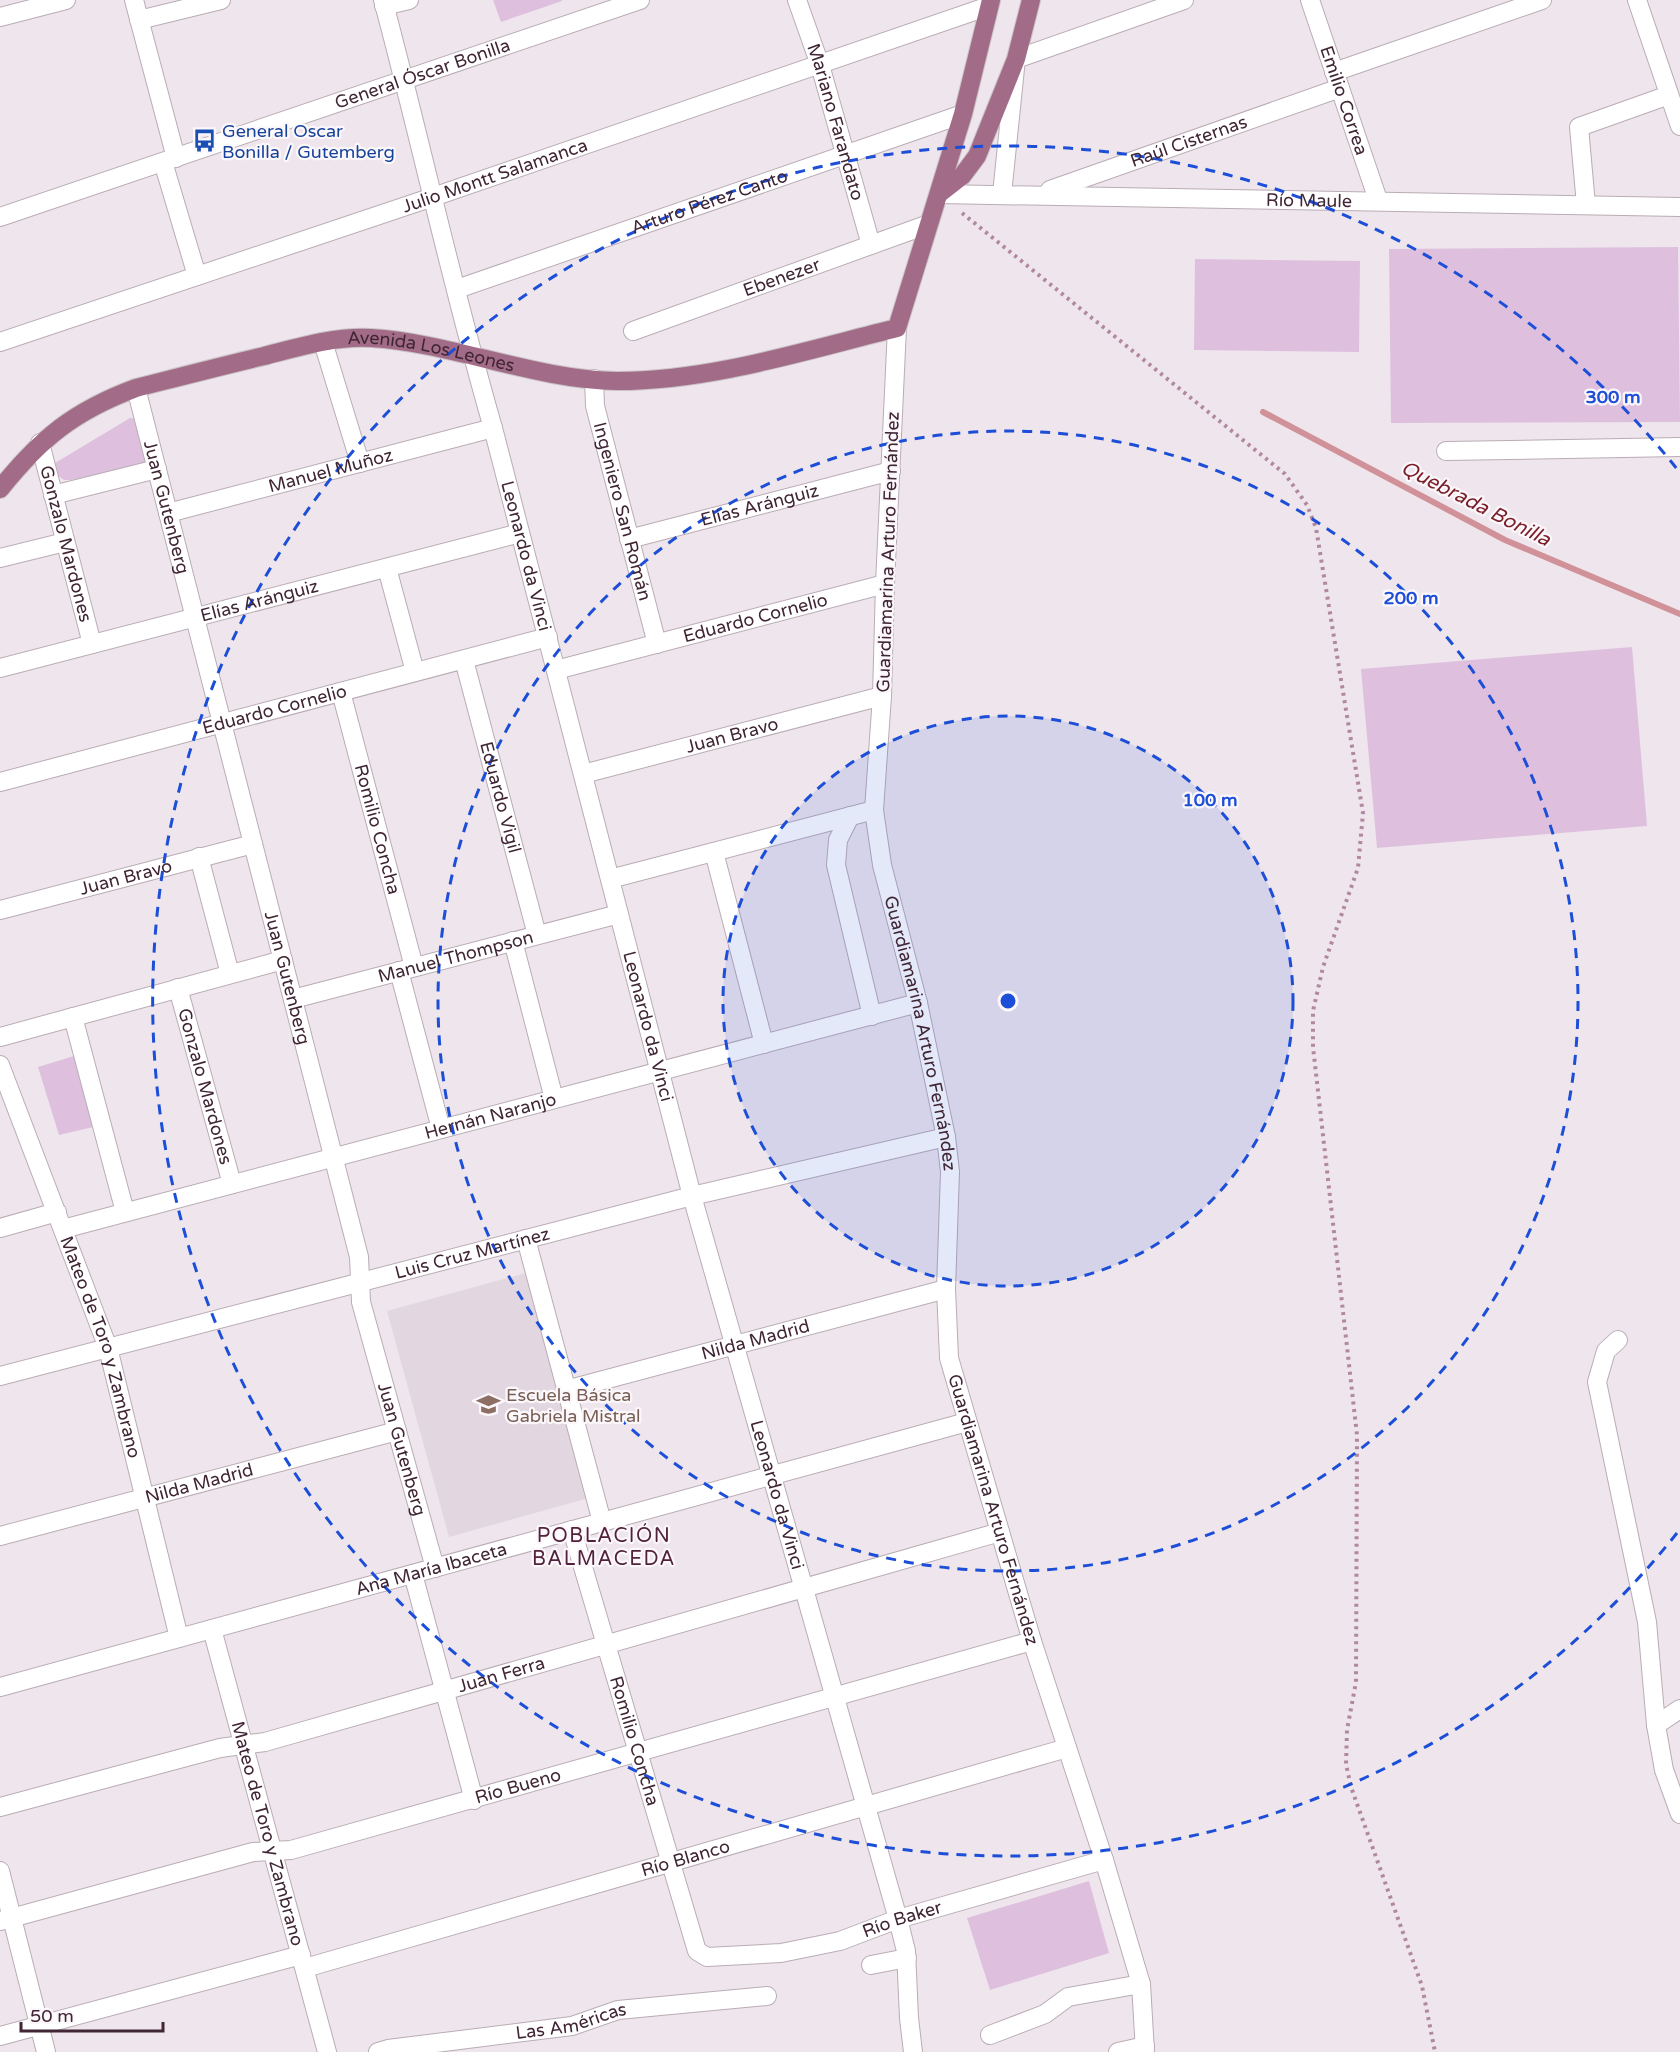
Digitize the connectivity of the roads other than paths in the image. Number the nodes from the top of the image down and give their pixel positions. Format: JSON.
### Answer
{"nodes":[{"id":1,"x":66,"y":0,"type":"edge"},
{"id":2,"x":134,"y":0,"type":"edge"},
{"id":3,"x":221,"y":0,"type":"edge"},
{"id":4,"x":409,"y":0,"type":"edge"},
{"id":5,"x":640,"y":0,"type":"edge"},
{"id":6,"x":797,"y":0,"type":"edge"},
{"id":7,"x":1031,"y":0,"type":"edge"},
{"id":8,"x":1184,"y":0,"type":"edge"},
{"id":9,"x":1310,"y":0,"type":"edge"},
{"id":10,"x":1542,"y":0,"type":"edge"},
{"id":11,"x":1637,"y":0,"type":"edge"},
{"id":12,"x":383,"y":3,"type":"edge"},
{"id":13,"x":990,"y":3,"type":"edge"},
{"id":14,"x":0,"y":17,"type":"edge"},
{"id":15,"x":140,"y":20,"type":"junction"},
{"id":16,"x":1016,"y":59,"type":"junction"},
{"id":17,"x":820,"y":65,"type":"junction"},
{"id":18,"x":1337,"y":80,"type":"junction"},
{"id":19,"x":403,"y":81,"type":"junction"},
{"id":20,"x":1669,"y":95,"type":"junction"},
{"id":21,"x":963,"y":114,"type":"junction"},
{"id":22,"x":1680,"y":126,"type":"edge"},
{"id":23,"x":846,"y":155,"type":"junction"},
{"id":24,"x":170,"y":160,"type":"junction"},
{"id":25,"x":939,"y":194,"type":"junction"},
{"id":26,"x":1002,"y":194,"type":"junction"},
{"id":27,"x":1037,"y":194,"type":"junction"},
{"id":28,"x":433,"y":196,"type":"junction"},
{"id":29,"x":1378,"y":200,"type":"junction"},
{"id":30,"x":1586,"y":205,"type":"junction"},
{"id":31,"x":1680,"y":207,"type":"edge"},
{"id":32,"x":0,"y":217,"type":"edge"},
{"id":33,"x":929,"y":224,"type":"junction"},
{"id":34,"x":871,"y":245,"type":"junction"},
{"id":35,"x":197,"y":276,"type":"junction"},
{"id":36,"x":457,"y":289,"type":"junction"},
{"id":37,"x":897,"y":327,"type":"junction"},
{"id":38,"x":633,"y":331,"type":"dead end"},
{"id":39,"x":0,"y":342,"type":"edge"},
{"id":40,"x":323,"y":342,"type":"junction"},
{"id":41,"x":472,"y":355,"type":"junction"},
{"id":42,"x":594,"y":380,"type":"junction"},
{"id":43,"x":136,"y":388,"type":"junction"},
{"id":44,"x":493,"y":429,"type":"junction"},
{"id":45,"x":40,"y":443,"type":"junction"},
{"id":46,"x":1680,"y":447,"type":"edge"},
{"id":47,"x":1446,"y":451,"type":"dead end"},
{"id":48,"x":360,"y":463,"type":"junction"},
{"id":49,"x":157,"y":469,"type":"junction"},
{"id":50,"x":891,"y":471,"type":"junction"},
{"id":51,"x":0,"y":489,"type":"edge"},
{"id":52,"x":53,"y":495,"type":"junction"},
{"id":53,"x":168,"y":513,"type":"junction"},
{"id":54,"x":520,"y":533,"type":"junction"},
{"id":55,"x":630,"y":539,"type":"junction"},
{"id":56,"x":65,"y":542,"type":"junction"},
{"id":57,"x":0,"y":558,"type":"edge"},
{"id":58,"x":387,"y":568,"type":"junction"},
{"id":59,"x":885,"y":584,"type":"junction"},
{"id":60,"x":195,"y":617,"type":"junction"},
{"id":61,"x":548,"y":637,"type":"junction"},
{"id":62,"x":92,"y":644,"type":"junction"},
{"id":63,"x":657,"y":644,"type":"junction"},
{"id":64,"x":464,"y":660,"type":"junction"},
{"id":65,"x":0,"y":668,"type":"edge"},
{"id":66,"x":556,"y":670,"type":"junction"},
{"id":67,"x":415,"y":672,"type":"junction"},
{"id":68,"x":341,"y":692,"type":"junction"},
{"id":69,"x":882,"y":696,"type":"junction"},
{"id":70,"x":222,"y":723,"type":"junction"},
{"id":71,"x":583,"y":774,"type":"junction"},
{"id":72,"x":0,"y":782,"type":"edge"},
{"id":73,"x":874,"y":810,"type":"junction"},
{"id":74,"x":850,"y":816,"type":"junction"},
{"id":75,"x":254,"y":844,"type":"junction"},
{"id":76,"x":714,"y":852,"type":"junction"},
{"id":77,"x":199,"y":858,"type":"junction"},
{"id":78,"x":610,"y":879,"type":"junction"},
{"id":79,"x":0,"y":910,"type":"edge"},
{"id":80,"x":619,"y":914,"type":"junction"},
{"id":81,"x":537,"y":935,"type":"junction"},
{"id":82,"x":513,"y":941,"type":"junction"},
{"id":83,"x":283,"y":960,"type":"junction"},
{"id":84,"x":407,"y":969,"type":"junction"},
{"id":85,"x":230,"y":974,"type":"junction"},
{"id":86,"x":178,"y":988,"type":"junction"},
{"id":87,"x":293,"y":999,"type":"junction"},
{"id":88,"x":918,"y":1004,"type":"junction"},
{"id":89,"x":872,"y":1016,"type":"junction"},
{"id":90,"x":74,"y":1017,"type":"junction"},
{"id":91,"x":0,"y":1037,"type":"edge"},
{"id":92,"x":764,"y":1044,"type":"junction"},
{"id":93,"x":0,"y":1065,"type":"edge"},
{"id":94,"x":660,"y":1071,"type":"junction"},
{"id":95,"x":554,"y":1099,"type":"junction"},
{"id":96,"x":6,"y":1100,"type":"edge"},
{"id":97,"x":441,"y":1129,"type":"junction"},
{"id":98,"x":946,"y":1137,"type":"junction"},
{"id":99,"x":334,"y":1157,"type":"junction"},
{"id":100,"x":232,"y":1184,"type":"junction"},
{"id":101,"x":692,"y":1196,"type":"junction"},
{"id":102,"x":125,"y":1212,"type":"junction"},
{"id":103,"x":60,"y":1220,"type":"junction"},
{"id":104,"x":0,"y":1228,"type":"edge"},
{"id":105,"x":526,"y":1239,"type":"junction"},
{"id":106,"x":361,"y":1282,"type":"junction"},
{"id":107,"x":946,"y":1289,"type":"junction"},
{"id":108,"x":1618,"y":1340,"type":"dead end"},
{"id":109,"x":734,"y":1345,"type":"junction"},
{"id":110,"x":108,"y":1348,"type":"junction"},
{"id":111,"x":0,"y":1376,"type":"edge"},
{"id":112,"x":566,"y":1389,"type":"junction"},
{"id":113,"x":967,"y":1422,"type":"junction"},
{"id":114,"x":397,"y":1431,"type":"junction"},
{"id":115,"x":772,"y":1475,"type":"junction"},
{"id":116,"x":145,"y":1497,"type":"junction"},
{"id":117,"x":602,"y":1522,"type":"junction"},
{"id":118,"x":572,"y":1530,"type":"junction"},
{"id":119,"x":1000,"y":1532,"type":"junction"},
{"id":120,"x":0,"y":1536,"type":"edge"},
{"id":121,"x":435,"y":1568,"type":"junction"},
{"id":122,"x":413,"y":1574,"type":"junction"},
{"id":123,"x":804,"y":1588,"type":"junction"},
{"id":124,"x":212,"y":1629,"type":"junction"},
{"id":125,"x":179,"y":1638,"type":"junction"},
{"id":126,"x":1032,"y":1641,"type":"junction"},
{"id":127,"x":606,"y":1644,"type":"junction"},
{"id":128,"x":0,"y":1687,"type":"edge"},
{"id":129,"x":445,"y":1690,"type":"junction"},
{"id":130,"x":835,"y":1697,"type":"junction"},
{"id":131,"x":1680,"y":1709,"type":"edge"},
{"id":132,"x":1656,"y":1725,"type":"junction"},
{"id":133,"x":244,"y":1745,"type":"junction"},
{"id":134,"x":1067,"y":1748,"type":"junction"},
{"id":135,"x":638,"y":1753,"type":"junction"},
{"id":136,"x":474,"y":1800,"type":"junction"},
{"id":137,"x":0,"y":1807,"type":"edge"},
{"id":138,"x":866,"y":1807,"type":"junction"},
{"id":139,"x":1680,"y":1814,"type":"edge"},
{"id":140,"x":273,"y":1851,"type":"junction"},
{"id":141,"x":1104,"y":1860,"type":"junction"},
{"id":142,"x":670,"y":1863,"type":"junction"},
{"id":143,"x":0,"y":1871,"type":"edge"},
{"id":144,"x":898,"y":1919,"type":"junction"},
{"id":145,"x":6,"y":1920,"type":"edge"},
{"id":146,"x":697,"y":1951,"type":"joint"},
{"id":147,"x":907,"y":1958,"type":"junction"},
{"id":148,"x":303,"y":1962,"type":"junction"},
{"id":149,"x":871,"y":1965,"type":"dead end"},
{"id":150,"x":1141,"y":1984,"type":"junction"},
{"id":151,"x":767,"y":1996,"type":"dead end"},
{"id":152,"x":39,"y":2025,"type":"junction"},
{"id":153,"x":990,"y":2035,"type":"dead end"},
{"id":154,"x":0,"y":2036,"type":"edge"},
{"id":155,"x":325,"y":2044,"type":"edge"},
{"id":156,"x":1145,"y":2049,"type":"edge"},
{"id":157,"x":46,"y":2052,"type":"edge"},
{"id":158,"x":378,"y":2052,"type":"edge"},
{"id":159,"x":913,"y":2052,"type":"edge"},
{"id":160,"x":1118,"y":2052,"type":"edge"}],
"edges":[{"from":1,"to":14,"type":"street"},
{"from":2,"to":15,"type":"street"},
{"from":3,"to":15,"type":"street"},
{"from":4,"to":12,"type":"street"},
{"from":5,"to":19,"type":"street","name":"General Óscar Bonilla"},
{"from":6,"to":17,"type":"street","name":"Mariano Farandato"},
{"from":7,"to":16,"type":"main road"},
{"from":8,"to":16,"type":"street"},
{"from":9,"to":18,"type":"street","name":"Emilio Correa"},
{"from":10,"to":18,"type":"street","name":"Raúl Cisternas"},
{"from":11,"to":20,"type":"street"},
{"from":12,"to":19,"type":"street","name":"Leonardo da Vinci"},
{"from":13,"to":17,"type":"street","name":"Julio Montt Salamanca"},
{"from":13,"to":21,"type":"main road","name":"Guardiamarina Arturo Fernández"},
{"from":15,"to":24,"type":"street"},
{"from":16,"to":25,"type":"main road"},
{"from":16,"to":26,"type":"street"},
{"from":17,"to":23,"type":"street","name":"Mariano Farandato"},
{"from":17,"to":28,"type":"street","name":"Julio Montt Salamanca"},
{"from":18,"to":27,"type":"street","name":"Raúl Cisternas"},
{"from":18,"to":29,"type":"street","name":"Emilio Correa"},
{"from":19,"to":24,"type":"street","name":"General Óscar Bonilla"},
{"from":19,"to":28,"type":"street","name":"Leonardo da Vinci"},
{"from":20,"to":22,"type":"street"},
{"from":20,"to":30,"type":"street"},
{"from":21,"to":23,"type":"street","name":"Arturo Pérez Canto"},
{"from":21,"to":25,"type":"main road","name":"Guardiamarina Arturo Fernández"},
{"from":23,"to":34,"type":"street","name":"Mariano Farandato"},
{"from":23,"to":36,"type":"street","name":"Arturo Pérez Canto"},
{"from":24,"to":32,"type":"street","name":"General Óscar Bonilla"},
{"from":24,"to":35,"type":"street"},
{"from":25,"to":26,"type":"street","name":"Río Maule"},
{"from":25,"to":33,"type":"main road","name":"Guardiamarina Arturo Fernández"},
{"from":26,"to":27,"type":"street","name":"Río Maule"},
{"from":27,"to":29,"type":"street","name":"Río Maule"},
{"from":28,"to":35,"type":"street","name":"Julio Montt Salamanca"},
{"from":28,"to":36,"type":"street","name":"Leonardo da Vinci"},
{"from":29,"to":30,"type":"street","name":"Río Maule"},
{"from":30,"to":31,"type":"street","name":"Río Maule"},
{"from":33,"to":34,"type":"street","name":"Ebenezer"},
{"from":33,"to":37,"type":"main road","name":"Guardiamarina Arturo Fernández"},
{"from":34,"to":38,"type":"street","name":"Ebenezer"},
{"from":35,"to":39,"type":"street","name":"Julio Montt Salamanca"},
{"from":36,"to":41,"type":"street","name":"Leonardo da Vinci"},
{"from":37,"to":42,"type":"main road","name":"Avenida Los Leones"},
{"from":37,"to":50,"type":"street","name":"Guardiamarina Arturo Fernández"},
{"from":40,"to":41,"type":"main road","name":"Avenida Los Leones"},
{"from":40,"to":43,"type":"main road","name":"Avenida Los Leones"},
{"from":40,"to":48,"type":"street"},
{"from":41,"to":42,"type":"main road","name":"Avenida Los Leones"},
{"from":41,"to":44,"type":"street","name":"Leonardo da Vinci"},
{"from":42,"to":55,"type":"street","name":"Ingeniero San Román"},
{"from":43,"to":45,"type":"main road","name":"Avenida Los Leones"},
{"from":43,"to":49,"type":"street","name":"Juan Gutenberg"},
{"from":44,"to":48,"type":"street","name":"Manuel Muñoz"},
{"from":44,"to":54,"type":"street","name":"Leonardo da Vinci"},
{"from":45,"to":51,"type":"main road","name":"Avenida Los Leones"},
{"from":45,"to":52,"type":"street","name":"Gonzalo Mardones"},
{"from":46,"to":47,"type":"street"},
{"from":48,"to":53,"type":"street","name":"Manuel Muñoz"},
{"from":49,"to":52,"type":"street"},
{"from":49,"to":53,"type":"street","name":"Juan Gutenberg"},
{"from":50,"to":55,"type":"street","name":"Elías Aránguiz"},
{"from":50,"to":59,"type":"street","name":"Guardiamarina Arturo Fernández"},
{"from":52,"to":56,"type":"street","name":"Gonzalo Mardones"},
{"from":53,"to":60,"type":"street","name":"Juan Gutenberg"},
{"from":54,"to":58,"type":"street","name":"Elías Aránguiz"},
{"from":54,"to":61,"type":"street","name":"Leonardo da Vinci"},
{"from":55,"to":63,"type":"street","name":"Ingeniero San Román"},
{"from":56,"to":57,"type":"street"},
{"from":56,"to":62,"type":"street","name":"Gonzalo Mardones"},
{"from":58,"to":60,"type":"street","name":"Elías Aránguiz"},
{"from":58,"to":67,"type":"street"},
{"from":59,"to":63,"type":"street","name":"Eduardo Cornelio"},
{"from":59,"to":69,"type":"street","name":"Guardiamarina Arturo Fernández"},
{"from":60,"to":62,"type":"street","name":"Elías Aránguiz"},
{"from":60,"to":70,"type":"street","name":"Juan Gutenberg"},
{"from":61,"to":64,"type":"street","name":"Eduardo Cornelio"},
{"from":61,"to":66,"type":"street","name":"Leonardo da Vinci"},
{"from":62,"to":65,"type":"street","name":"Elías Aránguiz"},
{"from":63,"to":66,"type":"street","name":"Eduardo Cornelio"},
{"from":64,"to":67,"type":"street","name":"Eduardo Cornelio"},
{"from":64,"to":81,"type":"street","name":"Eduardo Vigil"},
{"from":66,"to":71,"type":"street","name":"Leonardo da Vinci"},
{"from":67,"to":68,"type":"street","name":"Eduardo Cornelio"},
{"from":68,"to":70,"type":"street","name":"Eduardo Cornelio"},
{"from":68,"to":84,"type":"street","name":"Romilio Concha"},
{"from":69,"to":71,"type":"street","name":"Juan Bravo"},
{"from":69,"to":73,"type":"street","name":"Guardiamarina Arturo Fernández"},
{"from":70,"to":72,"type":"street","name":"Eduardo Cornelio"},
{"from":70,"to":75,"type":"street","name":"Juan Gutenberg"},
{"from":71,"to":78,"type":"street","name":"Leonardo da Vinci"},
{"from":73,"to":74,"type":"street"},
{"from":73,"to":88,"type":"street","name":"Guardiamarina Arturo Fernández"},
{"from":74,"to":76,"type":"street"},
{"from":74,"to":89,"type":"street"},
{"from":75,"to":77,"type":"street","name":"Juan Bravo"},
{"from":75,"to":83,"type":"street","name":"Juan Gutenberg"},
{"from":76,"to":78,"type":"street"},
{"from":76,"to":92,"type":"street"},
{"from":77,"to":79,"type":"street","name":"Juan Bravo"},
{"from":77,"to":85,"type":"street"},
{"from":78,"to":80,"type":"street","name":"Leonardo da Vinci"},
{"from":80,"to":81,"type":"street","name":"Manuel Thompson"},
{"from":80,"to":94,"type":"street","name":"Leonardo da Vinci"},
{"from":81,"to":82,"type":"street","name":"Manuel Thompson"},
{"from":82,"to":84,"type":"street","name":"Manuel Thompson"},
{"from":82,"to":95,"type":"street"},
{"from":83,"to":85,"type":"street"},
{"from":83,"to":87,"type":"street","name":"Juan Gutenberg"},
{"from":84,"to":87,"type":"street","name":"Manuel Thompson"},
{"from":84,"to":97,"type":"street","name":"Romilio Concha"},
{"from":85,"to":86,"type":"street"},
{"from":86,"to":90,"type":"street"},
{"from":86,"to":100,"type":"street","name":"Gonzalo Mardones"},
{"from":87,"to":99,"type":"street","name":"Juan Gutenberg"},
{"from":88,"to":89,"type":"street","name":"Hernán Naranjo"},
{"from":88,"to":98,"type":"street","name":"Guardiamarina Arturo Fernández"},
{"from":89,"to":92,"type":"street","name":"Hernán Naranjo"},
{"from":90,"to":91,"type":"street"},
{"from":90,"to":102,"type":"street"},
{"from":92,"to":94,"type":"street","name":"Hernán Naranjo"},
{"from":93,"to":96,"type":"street","name":"Mateo de Toro y Zambrano"},
{"from":94,"to":95,"type":"street","name":"Hernán Naranjo"},
{"from":94,"to":101,"type":"street","name":"Leonardo da Vinci"},
{"from":95,"to":97,"type":"street","name":"Hernán Naranjo"},
{"from":96,"to":103,"type":"street","name":"Mateo de Toro y Zambrano"},
{"from":97,"to":99,"type":"street","name":"Hernán Naranjo"},
{"from":98,"to":101,"type":"street","name":"Luis Cruz Martínez"},
{"from":98,"to":107,"type":"street","name":"Guardiamarina Arturo Fernández"},
{"from":99,"to":100,"type":"street","name":"Hernán Naranjo"},
{"from":99,"to":106,"type":"street","name":"Juan Gutenberg"},
{"from":100,"to":102,"type":"street","name":"Hernán Naranjo"},
{"from":101,"to":105,"type":"street","name":"Luis Cruz Martínez"},
{"from":101,"to":109,"type":"street","name":"Leonardo da Vinci"},
{"from":102,"to":103,"type":"street","name":"Hernán Naranjo"},
{"from":103,"to":104,"type":"street","name":"Hernán Naranjo"},
{"from":103,"to":110,"type":"street","name":"Mateo de Toro y Zambrano"},
{"from":105,"to":106,"type":"street","name":"Luis Cruz Martínez"},
{"from":105,"to":112,"type":"street"},
{"from":106,"to":110,"type":"street","name":"Luis Cruz Martínez"},
{"from":106,"to":114,"type":"street","name":"Juan Gutenberg"},
{"from":107,"to":109,"type":"street","name":"Nilda Madrid"},
{"from":107,"to":113,"type":"street","name":"Guardiamarina Arturo Fernández"},
{"from":108,"to":132,"type":"street"},
{"from":109,"to":112,"type":"street","name":"Nilda Madrid"},
{"from":109,"to":115,"type":"street","name":"Leonardo da Vinci"},
{"from":110,"to":111,"type":"street","name":"Luis Cruz Martínez"},
{"from":110,"to":116,"type":"street","name":"Mateo de Toro y Zambrano"},
{"from":112,"to":117,"type":"street"},
{"from":113,"to":115,"type":"street","name":"Ana María Ibaceta"},
{"from":113,"to":119,"type":"street","name":"Guardiamarina Arturo Fernández"},
{"from":114,"to":116,"type":"street","name":"Nilda Madrid"},
{"from":114,"to":121,"type":"street","name":"Juan Gutenberg"},
{"from":115,"to":117,"type":"street","name":"Ana María Ibaceta"},
{"from":115,"to":123,"type":"street","name":"Leonardo da Vinci"},
{"from":116,"to":120,"type":"street","name":"Nilda Madrid"},
{"from":116,"to":125,"type":"street","name":"Mateo de Toro y Zambrano"},
{"from":117,"to":118,"type":"street","name":"Ana María Ibaceta"},
{"from":118,"to":121,"type":"street","name":"Ana María Ibaceta"},
{"from":118,"to":127,"type":"street","name":"Romilio Concha"},
{"from":119,"to":123,"type":"street","name":"Juan Ferra"},
{"from":119,"to":126,"type":"street","name":"Guardiamarina Arturo Fernández"},
{"from":121,"to":122,"type":"street","name":"Ana María Ibaceta"},
{"from":122,"to":124,"type":"street","name":"Ana María Ibaceta"},
{"from":122,"to":129,"type":"street"},
{"from":123,"to":127,"type":"street","name":"Juan Ferra"},
{"from":123,"to":130,"type":"street","name":"Leonardo da Vinci"},
{"from":124,"to":125,"type":"street","name":"Ana María Ibaceta"},
{"from":124,"to":133,"type":"street","name":"Mateo de Toro y Zambrano"},
{"from":125,"to":128,"type":"street","name":"Ana María Ibaceta"},
{"from":126,"to":130,"type":"street","name":"Río Bueno"},
{"from":126,"to":134,"type":"street","name":"Guardiamarina Arturo Fernández"},
{"from":127,"to":129,"type":"street","name":"Juan Ferra"},
{"from":127,"to":135,"type":"street","name":"Romilio Concha"},
{"from":129,"to":133,"type":"street","name":"Juan Ferra"},
{"from":129,"to":136,"type":"street"},
{"from":130,"to":135,"type":"street","name":"Río Bueno"},
{"from":130,"to":138,"type":"street","name":"Leonardo da Vinci"},
{"from":131,"to":132,"type":"street"},
{"from":132,"to":139,"type":"street"},
{"from":133,"to":137,"type":"street","name":"Juan Ferra"},
{"from":133,"to":140,"type":"street","name":"Mateo de Toro y Zambrano"},
{"from":134,"to":138,"type":"street","name":"Río Blanco"},
{"from":134,"to":141,"type":"street","name":"Guardiamarina Arturo Fernández"},
{"from":135,"to":136,"type":"street","name":"Río Bueno"},
{"from":135,"to":142,"type":"street","name":"Romilio Concha"},
{"from":136,"to":140,"type":"street","name":"Río Bueno"},
{"from":138,"to":142,"type":"street","name":"Río Blanco"},
{"from":138,"to":144,"type":"street","name":"Leonardo da Vinci"},
{"from":140,"to":145,"type":"street","name":"Río Bueno"},
{"from":140,"to":148,"type":"street","name":"Mateo de Toro y Zambrano"},
{"from":141,"to":144,"type":"street","name":"Río Baker"},
{"from":141,"to":150,"type":"street","name":"Guardiamarina Arturo Fernández"},
{"from":142,"to":146,"type":"street","name":"Romilio Concha"},
{"from":142,"to":148,"type":"street","name":"Río Blanco"},
{"from":143,"to":145,"type":"street"},
{"from":144,"to":146,"type":"street","name":"Río Baker"},
{"from":144,"to":147,"type":"street","name":"Leonardo da Vinci"},
{"from":145,"to":152,"type":"street"},
{"from":147,"to":149,"type":"street"},
{"from":147,"to":159,"type":"street","name":"Leonardo da Vinci"},
{"from":148,"to":152,"type":"street","name":"Río Blanco"},
{"from":148,"to":155,"type":"street","name":"Mateo de Toro y Zambrano"},
{"from":150,"to":153,"type":"street"},
{"from":150,"to":156,"type":"street","name":"Guardiamarina Arturo Fernández"},
{"from":151,"to":158,"type":"street","name":"Las Américas"},
{"from":152,"to":154,"type":"street","name":"Río Blanco"},
{"from":152,"to":157,"type":"street"},
{"from":156,"to":160,"type":"street"}]}
